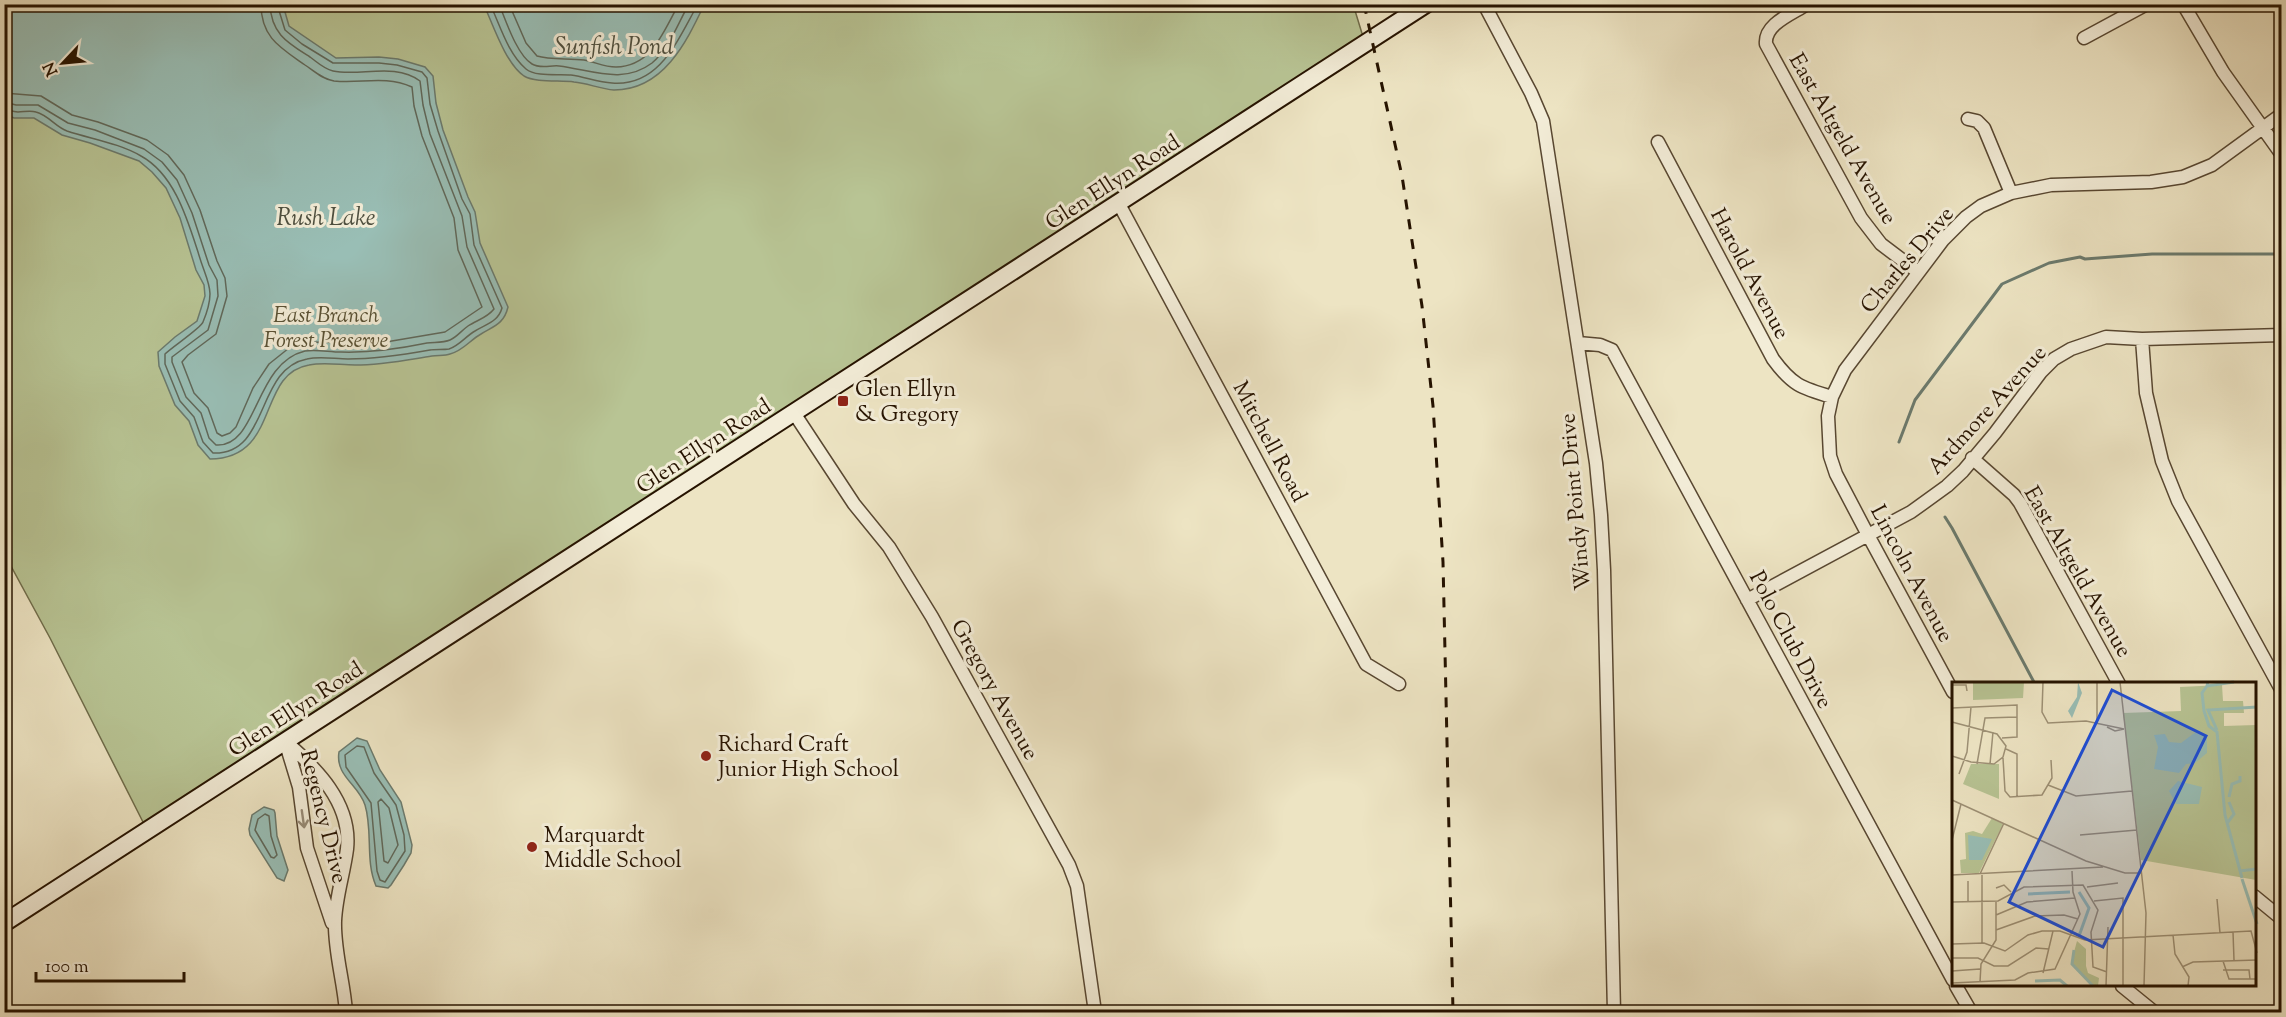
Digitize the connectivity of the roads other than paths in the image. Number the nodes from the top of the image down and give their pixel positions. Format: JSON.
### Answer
{"nodes":[{"id":1,"x":1426,"y":4,"type":"edge"},
{"id":2,"x":1484,"y":4,"type":"edge"},
{"id":3,"x":1807,"y":4,"type":"edge"},
{"id":4,"x":2147,"y":4,"type":"edge"},
{"id":5,"x":2183,"y":4,"type":"edge"},
{"id":6,"x":2084,"y":38,"type":"dead end"},
{"id":7,"x":2282,"y":114,"type":"edge"},
{"id":8,"x":1968,"y":119,"type":"dead end"},
{"id":9,"x":2263,"y":128,"type":"junction"},
{"id":10,"x":1658,"y":142,"type":"dead end"},
{"id":11,"x":2282,"y":155,"type":"edge"},
{"id":12,"x":2011,"y":193,"type":"junction"},
{"id":13,"x":1119,"y":204,"type":"junction"},
{"id":14,"x":1918,"y":272,"type":"junction"},
{"id":15,"x":2282,"y":335,"type":"edge"},
{"id":16,"x":2142,"y":339,"type":"junction"},
{"id":17,"x":1578,"y":343,"type":"junction"},
{"id":18,"x":1832,"y":397,"type":"junction"},
{"id":19,"x":794,"y":413,"type":"junction"},
{"id":20,"x":1972,"y":458,"type":"junction"},
{"id":21,"x":1836,"y":474,"type":"joint"},
{"id":22,"x":1868,"y":535,"type":"junction"},
{"id":23,"x":1747,"y":600,"type":"junction"},
{"id":24,"x":2118,"y":682,"type":"edge"},
{"id":25,"x":1399,"y":684,"type":"dead end"},
{"id":26,"x":1952,"y":690,"type":"edge"},
{"id":27,"x":2282,"y":691,"type":"edge"},
{"id":28,"x":285,"y":741,"type":"junction"},
{"id":29,"x":2256,"y":898,"type":"edge"},
{"id":30,"x":2282,"y":919,"type":"edge"},
{"id":31,"x":4,"y":923,"type":"edge"},
{"id":32,"x":335,"y":930,"type":"junction"},
{"id":33,"x":1952,"y":978,"type":"edge"},
{"id":34,"x":1957,"y":987,"type":"edge"},
{"id":35,"x":2123,"y":987,"type":"edge"},
{"id":36,"x":346,"y":1012,"type":"edge"},
{"id":37,"x":1095,"y":1012,"type":"edge"},
{"id":38,"x":1614,"y":1012,"type":"edge"},
{"id":39,"x":1971,"y":1012,"type":"edge"},
{"id":40,"x":2154,"y":1012,"type":"edge"}],
"edges":[{"from":1,"to":13,"type":"street","name":"Glen Ellyn Road"},
{"from":2,"to":17,"type":"street","name":"Windy Point Drive"},
{"from":3,"to":14,"type":"street","name":"East Altgeld Avenue"},
{"from":4,"to":6,"type":"street"},
{"from":5,"to":9,"type":"street"},
{"from":7,"to":9,"type":"street","name":"Charles Drive"},
{"from":8,"to":12,"type":"street"},
{"from":9,"to":11,"type":"street"},
{"from":9,"to":12,"type":"street","name":"Charles Drive"},
{"from":10,"to":18,"type":"street","name":"Harold Avenue"},
{"from":12,"to":14,"type":"street","name":"Charles Drive"},
{"from":13,"to":19,"type":"street","name":"Glen Ellyn Road"},
{"from":13,"to":25,"type":"street","name":"Mitchell Road"},
{"from":14,"to":18,"type":"street","name":"Charles Drive"},
{"from":15,"to":16,"type":"street","name":"Ardmore Avenue"},
{"from":16,"to":20,"type":"street","name":"Ardmore Avenue"},
{"from":16,"to":27,"type":"street"},
{"from":17,"to":23,"type":"street","name":"Polo Club Drive"},
{"from":17,"to":38,"type":"street","name":"Windy Point Drive"},
{"from":18,"to":21,"type":"street","name":"Charles Drive"},
{"from":19,"to":28,"type":"street","name":"Glen Ellyn Road"},
{"from":19,"to":37,"type":"street","name":"Gregory Avenue"},
{"from":20,"to":22,"type":"street","name":"Ardmore Avenue"},
{"from":20,"to":24,"type":"street","name":"East Altgeld Avenue"},
{"from":21,"to":22,"type":"street","name":"Lincoln Avenue"},
{"from":22,"to":23,"type":"street","name":"Ardmore Avenue"},
{"from":22,"to":26,"type":"street","name":"Lincoln Avenue"},
{"from":23,"to":33,"type":"street","name":"Polo Club Drive"},
{"from":28,"to":31,"type":"street","name":"Glen Ellyn Road"},
{"from":28,"to":32,"type":"street","name":"Regency Drive","one_way":true},
{"from":28,"to":32,"type":"street","name":"Regency Drive"},
{"from":29,"to":30,"type":"street"},
{"from":32,"to":36,"type":"street","name":"Regency Drive"},
{"from":34,"to":39,"type":"street"},
{"from":35,"to":40,"type":"street"}]}
